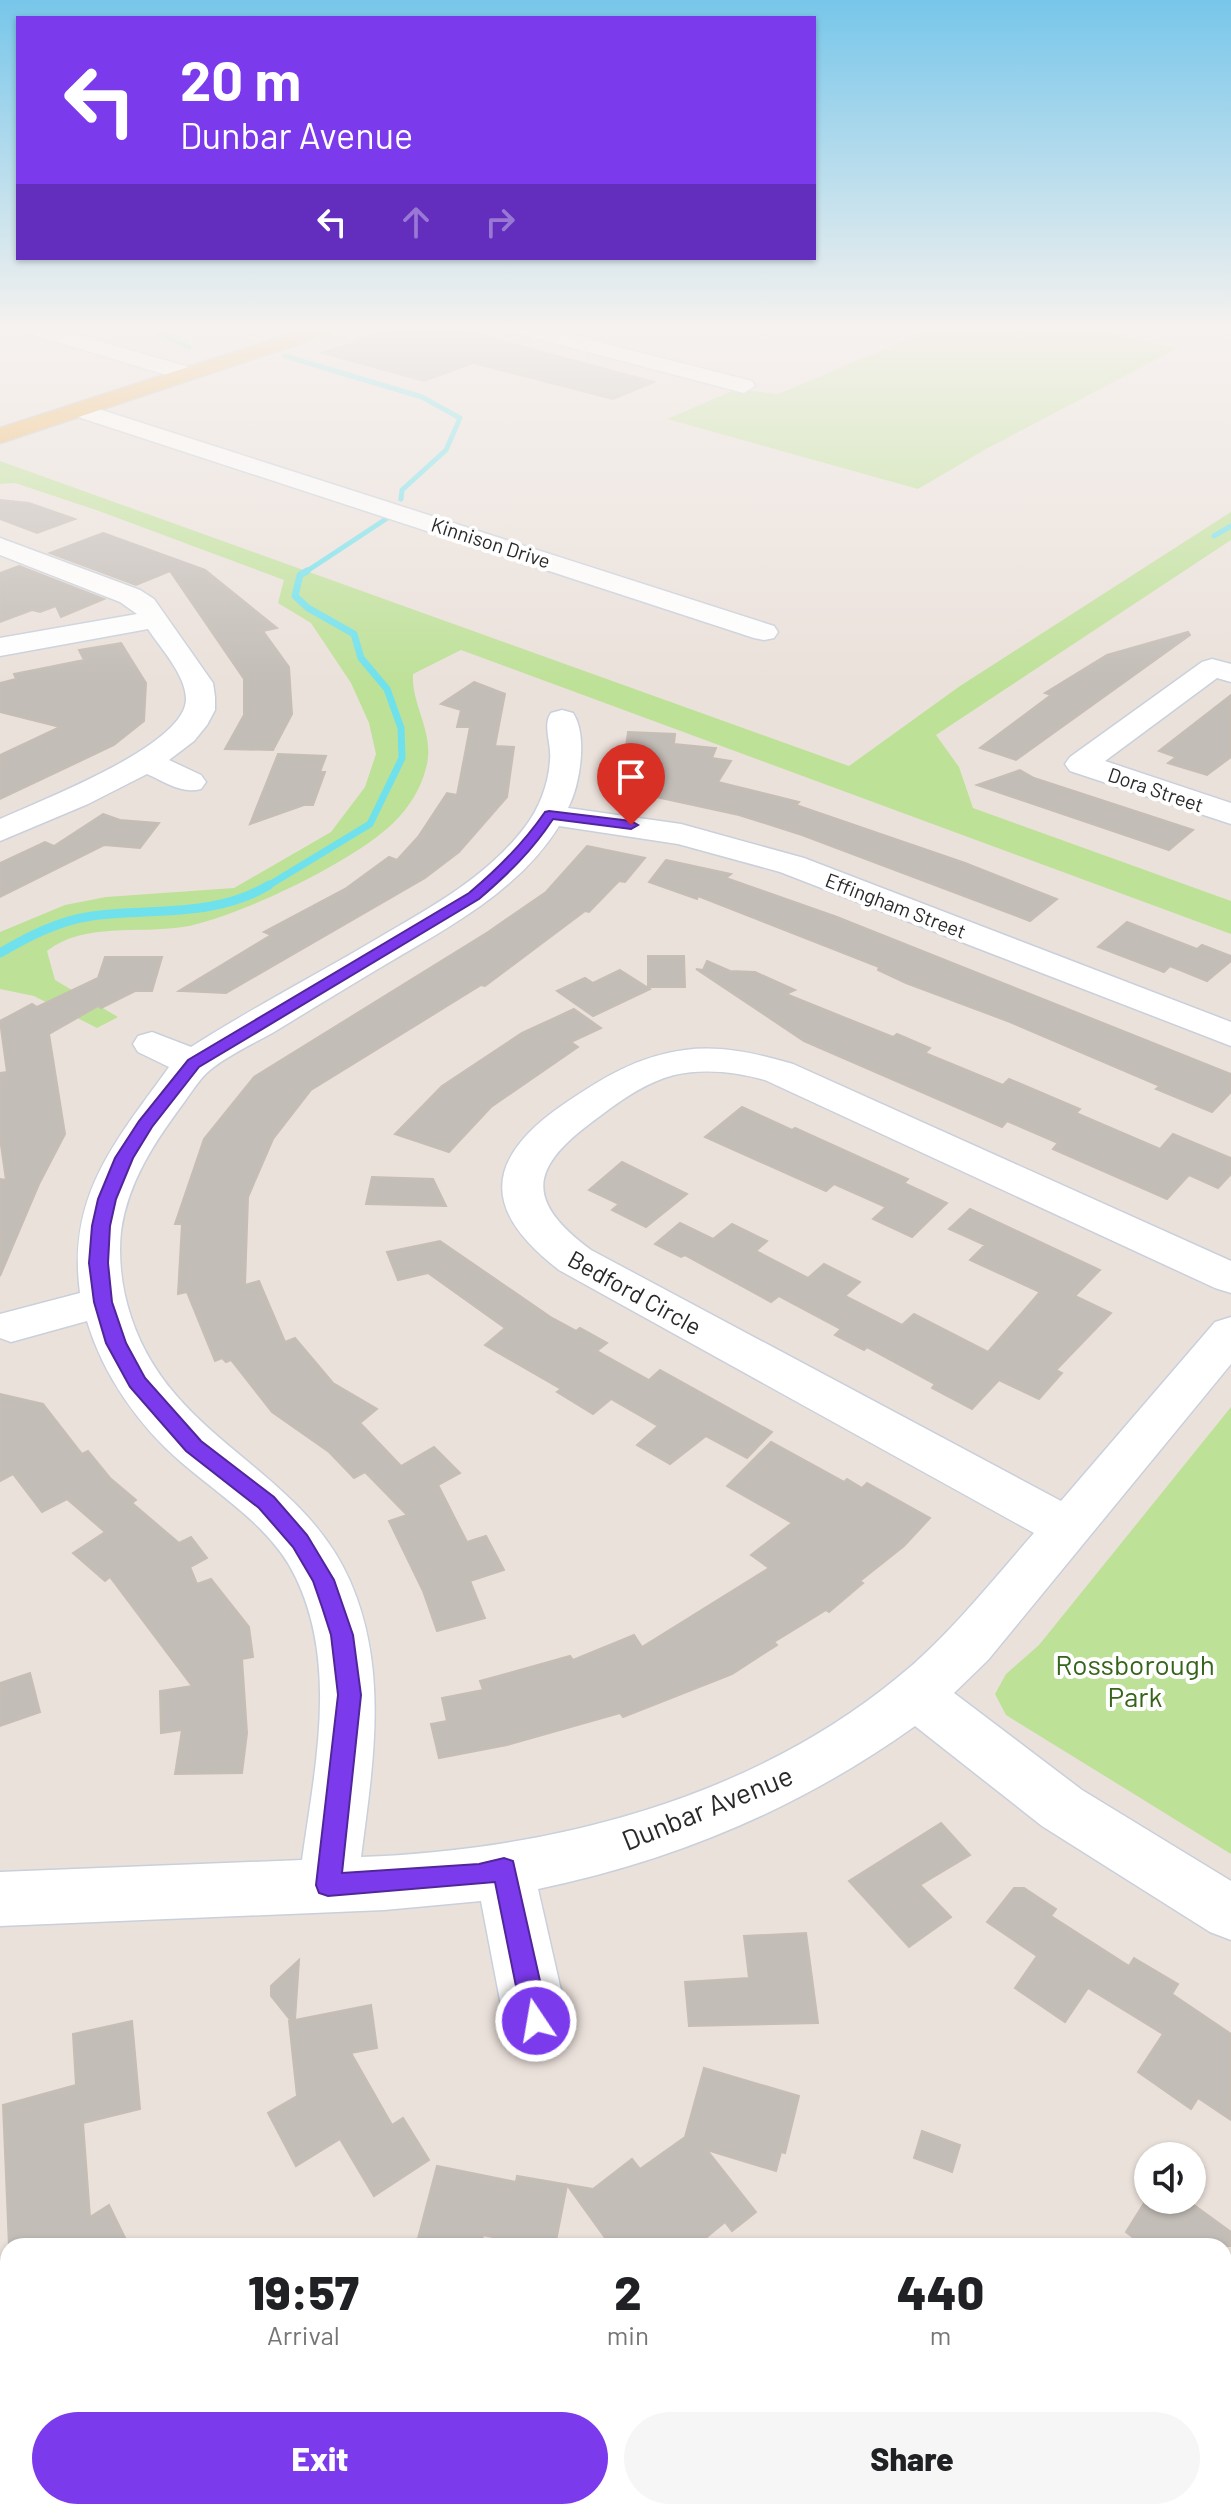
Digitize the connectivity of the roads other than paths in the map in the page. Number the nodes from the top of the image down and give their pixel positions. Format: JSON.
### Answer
{"nodes":[{"id":1,"x":196,"y":448,"type":"edge"},
{"id":2,"x":0,"y":546,"type":"edge"},
{"id":3,"x":155,"y":619,"type":"junction"},
{"id":4,"x":764,"y":632,"type":"dead end"},
{"id":5,"x":0,"y":647,"type":"edge"},
{"id":6,"x":1231,"y":673,"type":"edge"},
{"id":7,"x":562,"y":719,"type":"dead end"},
{"id":8,"x":147,"y":762,"type":"junction"},
{"id":9,"x":190,"y":782,"type":"dead end"},
{"id":10,"x":1231,"y":814,"type":"edge"},
{"id":11,"x":549,"y":815,"type":"junction"},
{"id":12,"x":0,"y":831,"type":"edge"},
{"id":13,"x":1231,"y":1035,"type":"edge"},
{"id":14,"x":152,"y":1044,"type":"dead end"},
{"id":15,"x":193,"y":1063,"type":"junction"},
{"id":16,"x":1231,"y":1278,"type":"edge"},
{"id":17,"x":103,"y":1302,"type":"junction"},
{"id":18,"x":11,"y":1326,"type":"dead end"},
{"id":19,"x":1231,"y":1333,"type":"edge"},
{"id":20,"x":1068,"y":1528,"type":"junction"},
{"id":21,"x":916,"y":1695,"type":"junction"},
{"id":22,"x":504,"y":1869,"type":"junction"},
{"id":23,"x":328,"y":1885,"type":"junction"},
{"id":24,"x":0,"y":1899,"type":"edge"},
{"id":25,"x":1231,"y":1913,"type":"edge"},
{"id":26,"x":536,"y":2021,"type":"dead end"}],
"edges":[{"from":1,"to":4,"type":"street","name":"Kinnison Drive"},
{"from":2,"to":3,"type":"street"},
{"from":3,"to":5,"type":"street"},
{"from":3,"to":8,"type":"street"},
{"from":6,"to":10,"type":"street","name":"Dora Street"},
{"from":7,"to":11,"type":"street"},
{"from":8,"to":9,"type":"street"},
{"from":8,"to":12,"type":"street"},
{"from":11,"to":13,"type":"street","name":"Effingham Street"},
{"from":11,"to":15,"type":"street"},
{"from":14,"to":15,"type":"street"},
{"from":15,"to":17,"type":"street"},
{"from":16,"to":20,"type":"street","name":"Bedford Circle"},
{"from":17,"to":18,"type":"street"},
{"from":17,"to":23,"type":"street"},
{"from":19,"to":20,"type":"street","name":"Dunbar Avenue"},
{"from":20,"to":21,"type":"street","name":"Dunbar Avenue"},
{"from":21,"to":22,"type":"street","name":"Dunbar Avenue"},
{"from":21,"to":25,"type":"street"},
{"from":22,"to":23,"type":"street","name":"Dunbar Avenue"},
{"from":22,"to":26,"type":"street"},
{"from":23,"to":24,"type":"street","name":"Dunbar Avenue"}]}
